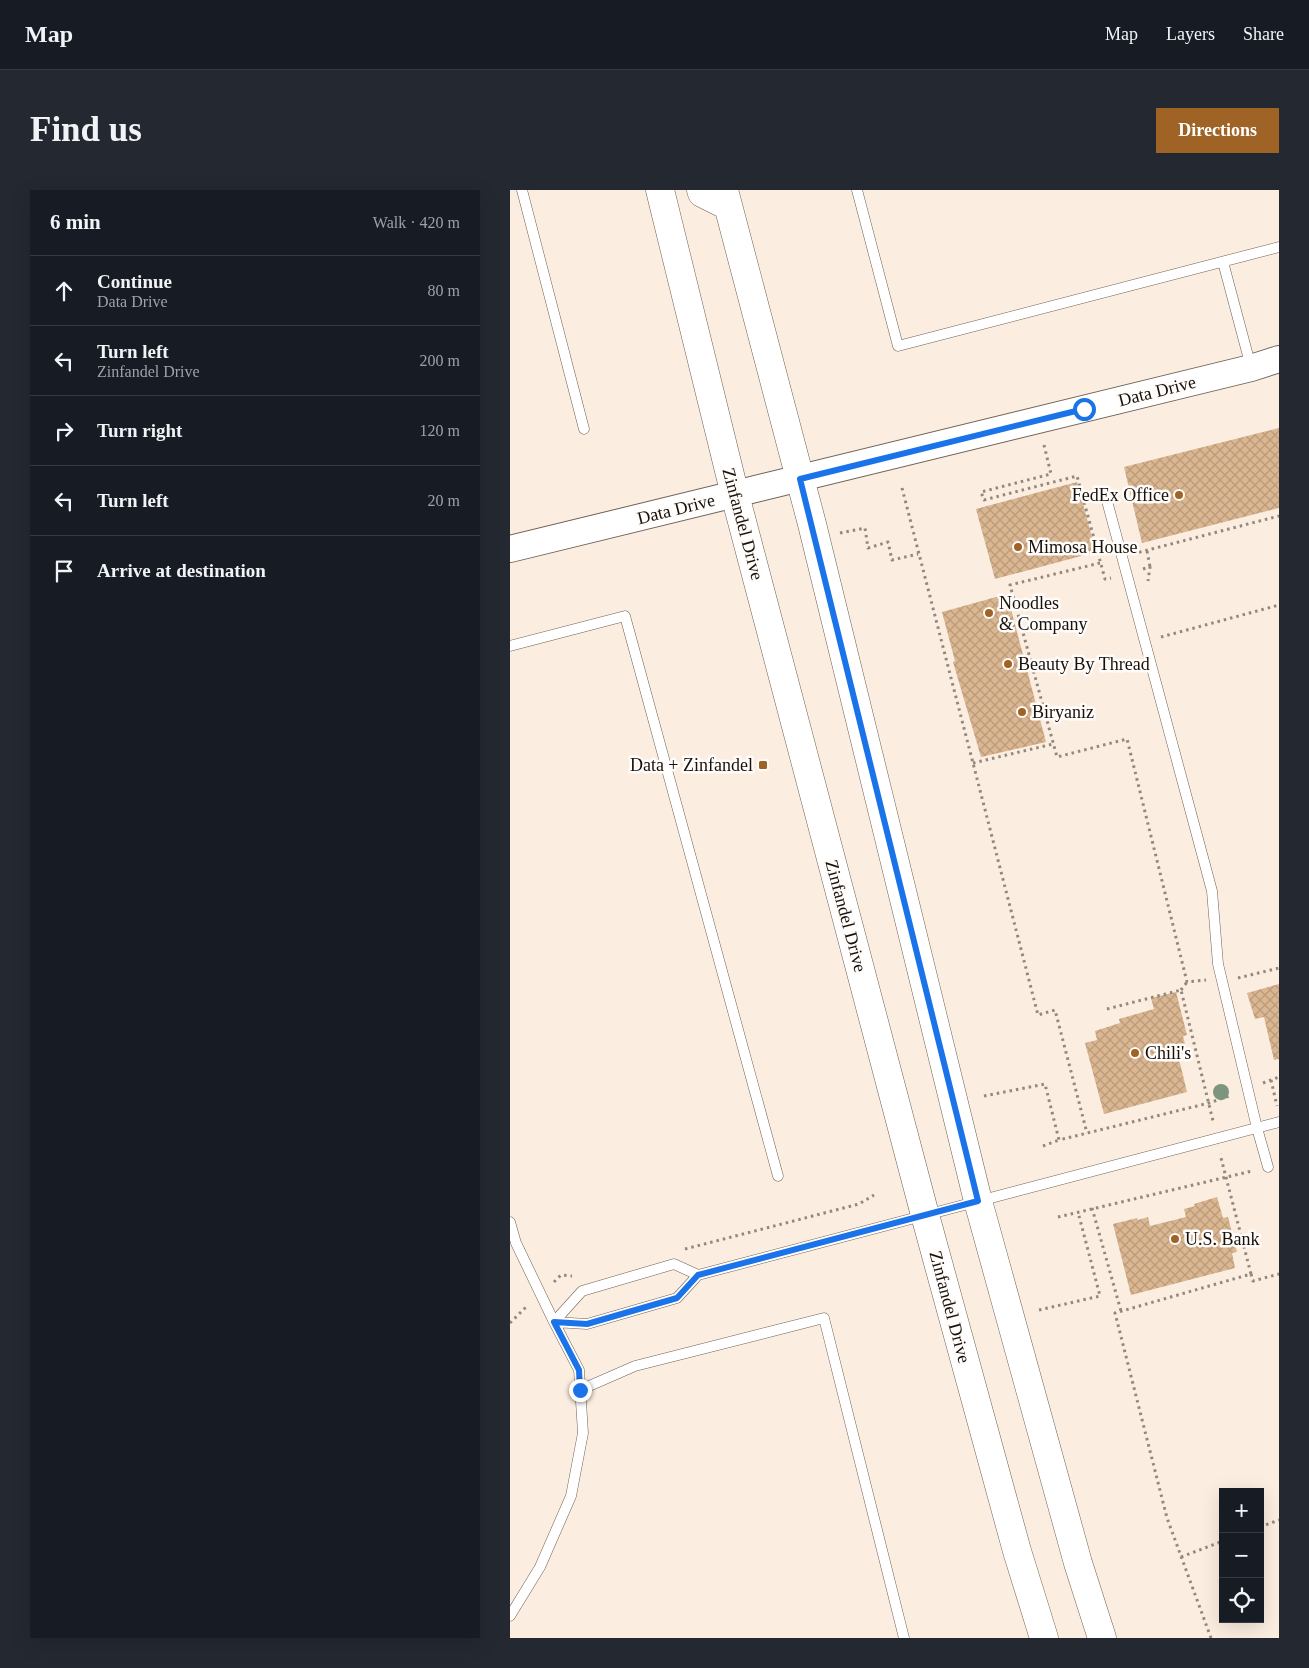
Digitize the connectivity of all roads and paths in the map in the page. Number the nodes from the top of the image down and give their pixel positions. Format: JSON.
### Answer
{"nodes":[{"id":1,"x":522,"y":190,"type":"edge"},
{"id":2,"x":660,"y":190,"type":"edge"},
{"id":3,"x":701,"y":190,"type":"edge"},
{"id":4,"x":857,"y":190,"type":"edge"},
{"id":5,"x":726,"y":198,"type":"edge"},
{"id":6,"x":1279,"y":247,"type":"edge"},
{"id":7,"x":1223,"y":262,"type":"junction"},
{"id":8,"x":1279,"y":359,"type":"edge"},
{"id":9,"x":1251,"y":368,"type":"junction"},
{"id":10,"x":584,"y":428,"type":"dead end"},
{"id":11,"x":800,"y":479,"type":"junction"},
{"id":12,"x":902,"y":488,"type":"dead end"},
{"id":13,"x":735,"y":494,"type":"junction"},
{"id":14,"x":1107,"y":501,"type":"dead end"},
{"id":15,"x":1279,"y":516,"type":"edge"},
{"id":16,"x":839,"y":534,"type":"dead end"},
{"id":17,"x":1138,"y":544,"type":"dead end"},
{"id":18,"x":510,"y":549,"type":"edge"},
{"id":19,"x":1147,"y":551,"type":"junction"},
{"id":20,"x":918,"y":554,"type":"junction"},
{"id":21,"x":1100,"y":564,"type":"dead end"},
{"id":22,"x":1150,"y":567,"type":"dead end"},
{"id":23,"x":510,"y":646,"type":"edge"},
{"id":24,"x":1054,"y":744,"type":"junction"},
{"id":25,"x":973,"y":763,"type":"junction"},
{"id":26,"x":1279,"y":968,"type":"edge"},
{"id":27,"x":1222,"y":979,"type":"junction"},
{"id":28,"x":1187,"y":982,"type":"junction"},
{"id":29,"x":1181,"y":990,"type":"junction"},
{"id":30,"x":1107,"y":1008,"type":"dead end"},
{"id":31,"x":1259,"y":1074,"type":"dead end"},
{"id":32,"x":1271,"y":1080,"type":"dead end"},
{"id":33,"x":1261,"y":1084,"type":"dead end"},
{"id":34,"x":984,"y":1096,"type":"dead end"},
{"id":35,"x":1209,"y":1103,"type":"junction"},
{"id":36,"x":1279,"y":1112,"type":"edge"},
{"id":37,"x":1279,"y":1122,"type":"edge"},
{"id":38,"x":1257,"y":1128,"type":"junction"},
{"id":39,"x":1087,"y":1133,"type":"junction"},
{"id":40,"x":1216,"y":1139,"type":"junction"},
{"id":41,"x":1059,"y":1140,"type":"junction"},
{"id":42,"x":1043,"y":1146,"type":"dead end"},
{"id":43,"x":1268,"y":1167,"type":"joint"},
{"id":44,"x":778,"y":1176,"type":"dead end"},
{"id":45,"x":1226,"y":1177,"type":"junction"},
{"id":46,"x":978,"y":1201,"type":"junction"},
{"id":47,"x":1092,"y":1208,"type":"junction"},
{"id":48,"x":1078,"y":1212,"type":"junction"},
{"id":49,"x":925,"y":1215,"type":"junction"},
{"id":50,"x":1058,"y":1217,"type":"dead end"},
{"id":51,"x":510,"y":1222,"type":"edge"},
{"id":52,"x":1251,"y":1274,"type":"junction"},
{"id":53,"x":1279,"y":1274,"type":"edge"},
{"id":54,"x":698,"y":1275,"type":"junction"},
{"id":55,"x":1040,"y":1310,"type":"dead end"},
{"id":56,"x":1121,"y":1311,"type":"junction"},
{"id":57,"x":554,"y":1322,"type":"junction"},
{"id":58,"x":580,"y":1390,"type":"junction"},
{"id":59,"x":1279,"y":1520,"type":"edge"},
{"id":60,"x":1264,"y":1526,"type":"edge"},
{"id":61,"x":1219,"y":1543,"type":"edge"},
{"id":62,"x":1181,"y":1557,"type":"dead end"},
{"id":63,"x":510,"y":1616,"type":"edge"},
{"id":64,"x":904,"y":1638,"type":"edge"},
{"id":65,"x":1044,"y":1638,"type":"edge"},
{"id":66,"x":1102,"y":1638,"type":"edge"},
{"id":67,"x":1211,"y":1638,"type":"edge"}],
"edges":[{"from":1,"to":10,"type":"lane"},
{"from":2,"to":13,"type":"main road","name":"Zinfandel Drive"},
{"from":3,"to":5,"type":"main road"},
{"from":4,"to":7,"type":"lane"},
{"from":5,"to":11,"type":"main road"},
{"from":6,"to":7,"type":"lane"},
{"from":7,"to":9,"type":"lane"},
{"from":8,"to":9,"type":"street","name":"Data Drive"},
{"from":9,"to":11,"type":"street","name":"Data Drive"},
{"from":11,"to":13,"type":"street","name":"Data Drive"},
{"from":11,"to":46,"type":"main road"},
{"from":12,"to":20,"type":"path"},
{"from":13,"to":18,"type":"street","name":"Data Drive"},
{"from":13,"to":49,"type":"main road","name":"Zinfandel Drive"},
{"from":14,"to":27,"type":"lane"},
{"from":15,"to":19,"type":"path"},
{"from":16,"to":20,"type":"path"},
{"from":17,"to":19,"type":"path"},
{"from":19,"to":22,"type":"path"},
{"from":20,"to":25,"type":"path"},
{"from":21,"to":24,"type":"path"},
{"from":23,"to":44,"type":"lane"},
{"from":24,"to":25,"type":"path"},
{"from":24,"to":28,"type":"path"},
{"from":25,"to":39,"type":"path"},
{"from":26,"to":27,"type":"path"},
{"from":27,"to":28,"type":"path"},
{"from":27,"to":38,"type":"lane"},
{"from":28,"to":29,"type":"path"},
{"from":29,"to":30,"type":"path"},
{"from":29,"to":35,"type":"path"},
{"from":31,"to":33,"type":"path"},
{"from":32,"to":36,"type":"path"},
{"from":34,"to":41,"type":"path"},
{"from":35,"to":39,"type":"path"},
{"from":35,"to":40,"type":"path"},
{"from":37,"to":38,"type":"lane"},
{"from":38,"to":40,"type":"lane"},
{"from":38,"to":43,"type":"lane"},
{"from":39,"to":41,"type":"path"},
{"from":40,"to":45,"type":"path"},
{"from":40,"to":46,"type":"lane"},
{"from":41,"to":42,"type":"path"},
{"from":43,"to":45,"type":"path"},
{"from":45,"to":47,"type":"path"},
{"from":45,"to":52,"type":"path"},
{"from":46,"to":49,"type":"lane"},
{"from":46,"to":66,"type":"main road"},
{"from":47,"to":48,"type":"path"},
{"from":47,"to":56,"type":"path"},
{"from":48,"to":50,"type":"path"},
{"from":48,"to":55,"type":"path"},
{"from":49,"to":54,"type":"lane"},
{"from":49,"to":65,"type":"main road","name":"Zinfandel Drive"},
{"from":51,"to":57,"type":"lane"},
{"from":52,"to":53,"type":"path"},
{"from":52,"to":56,"type":"path"},
{"from":54,"to":57,"type":"lane"},
{"from":54,"to":57,"type":"lane"},
{"from":56,"to":67,"type":"path"},
{"from":57,"to":58,"type":"lane"},
{"from":58,"to":63,"type":"lane"},
{"from":58,"to":64,"type":"lane"},
{"from":59,"to":60,"type":"path"},
{"from":61,"to":62,"type":"path"}]}
